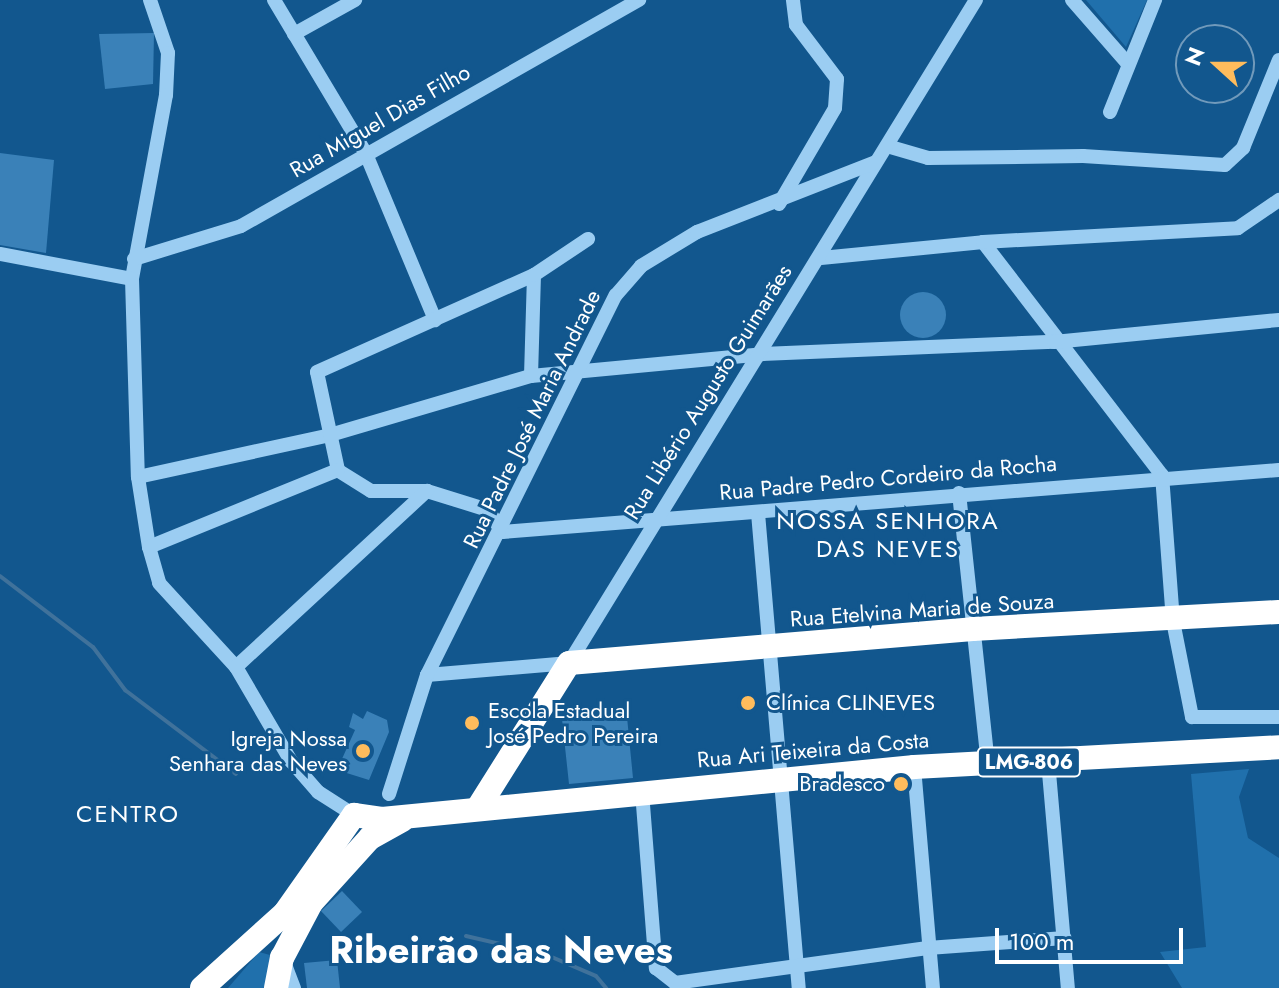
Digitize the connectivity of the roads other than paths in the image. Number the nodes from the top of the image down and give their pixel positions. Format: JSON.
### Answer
{"nodes":[{"id":1,"x":150,"y":0,"type":"edge"},
{"id":2,"x":274,"y":0,"type":"edge"},
{"id":3,"x":355,"y":0,"type":"edge"},
{"id":4,"x":639,"y":0,"type":"edge"},
{"id":5,"x":793,"y":0,"type":"edge"},
{"id":6,"x":976,"y":0,"type":"edge"},
{"id":7,"x":1072,"y":0,"type":"edge"},
{"id":8,"x":1155,"y":0,"type":"edge"},
{"id":9,"x":294,"y":34,"type":"junction"},
{"id":10,"x":1279,"y":60,"type":"edge"},
{"id":11,"x":1128,"y":64,"type":"junction"},
{"id":12,"x":1110,"y":112,"type":"dead end"},
{"id":13,"x":887,"y":146,"type":"junction"},
{"id":14,"x":366,"y":154,"type":"junction"},
{"id":15,"x":877,"y":162,"type":"junction"},
{"id":16,"x":836,"y":181,"type":"junction"},
{"id":17,"x":1279,"y":200,"type":"edge"},
{"id":18,"x":779,"y":204,"type":"junction"},
{"id":19,"x":853,"y":204,"type":"junction"},
{"id":20,"x":588,"y":239,"type":"dead end"},
{"id":21,"x":983,"y":242,"type":"junction"},
{"id":22,"x":0,"y":254,"type":"edge"},
{"id":23,"x":821,"y":258,"type":"junction"},
{"id":24,"x":134,"y":259,"type":"junction"},
{"id":25,"x":534,"y":275,"type":"junction"},
{"id":26,"x":132,"y":279,"type":"junction"},
{"id":27,"x":435,"y":320,"type":"junction"},
{"id":28,"x":1279,"y":320,"type":"edge"},
{"id":29,"x":1054,"y":342,"type":"junction"},
{"id":30,"x":762,"y":354,"type":"junction"},
{"id":31,"x":531,"y":376,"type":"junction"},
{"id":32,"x":575,"y":376,"type":"junction"},
{"id":33,"x":330,"y":435,"type":"junction"},
{"id":34,"x":338,"y":470,"type":"junction"},
{"id":35,"x":1279,"y":470,"type":"edge"},
{"id":36,"x":1162,"y":475,"type":"junction"},
{"id":37,"x":138,"y":477,"type":"junction"},
{"id":38,"x":427,"y":491,"type":"junction"},
{"id":39,"x":959,"y":493,"type":"junction"},
{"id":40,"x":758,"y":513,"type":"junction"},
{"id":41,"x":660,"y":520,"type":"junction"},
{"id":42,"x":502,"y":532,"type":"junction"},
{"id":43,"x":149,"y":547,"type":"junction"},
{"id":44,"x":1279,"y":612,"type":"edge"},
{"id":45,"x":1173,"y":621,"type":"junction"},
{"id":46,"x":973,"y":629,"type":"junction"},
{"id":47,"x":767,"y":648,"type":"junction"},
{"id":48,"x":569,"y":663,"type":"junction"},
{"id":49,"x":236,"y":667,"type":"junction"},
{"id":50,"x":427,"y":675,"type":"junction"},
{"id":51,"x":1279,"y":717,"type":"edge"},
{"id":52,"x":1279,"y":747,"type":"edge"},
{"id":53,"x":1048,"y":761,"type":"junction"},
{"id":54,"x":988,"y":763,"type":"junction"},
{"id":55,"x":914,"y":767,"type":"junction"},
{"id":56,"x":503,"y":777,"type":"junction"},
{"id":57,"x":779,"y":779,"type":"junction"},
{"id":58,"x":642,"y":792,"type":"junction"},
{"id":59,"x":389,"y":794,"type":"dead end"},
{"id":60,"x":527,"y":804,"type":"junction"},
{"id":61,"x":478,"y":808,"type":"junction"},
{"id":62,"x":354,"y":815,"type":"junction"},
{"id":63,"x":408,"y":816,"type":"junction"},
{"id":64,"x":370,"y":838,"type":"junction"},
{"id":65,"x":1065,"y":938,"type":"junction"},
{"id":66,"x":928,"y":948,"type":"junction"},
{"id":67,"x":282,"y":958,"type":"junction"},
{"id":68,"x":797,"y":969,"type":"junction"},
{"id":69,"x":202,"y":988,"type":"edge"},
{"id":70,"x":276,"y":988,"type":"edge"},
{"id":71,"x":294,"y":988,"type":"edge"},
{"id":72,"x":799,"y":988,"type":"edge"},
{"id":73,"x":933,"y":988,"type":"edge"},
{"id":74,"x":1068,"y":988,"type":"edge"}],
"edges":[{"from":1,"to":24,"type":"street"},
{"from":2,"to":9,"type":"street"},
{"from":3,"to":9,"type":"street"},
{"from":4,"to":14,"type":"street","name":"Rua Miguel Dias Filho"},
{"from":5,"to":18,"type":"street"},
{"from":6,"to":13,"type":"street","name":"Rua Libério Augusto Guimarães"},
{"from":7,"to":11,"type":"street"},
{"from":8,"to":11,"type":"street"},
{"from":9,"to":14,"type":"street"},
{"from":10,"to":13,"type":"street"},
{"from":11,"to":12,"type":"street"},
{"from":13,"to":15,"type":"street","name":"Rua Libério Augusto Guimarães"},
{"from":14,"to":24,"type":"street","name":"Rua Miguel Dias Filho"},
{"from":14,"to":27,"type":"street"},
{"from":15,"to":16,"type":"street","name":"Rua Padre José Maria Andrade"},
{"from":15,"to":19,"type":"street","name":"Rua Libério Augusto Guimarães"},
{"from":16,"to":18,"type":"street","name":"Rua Padre José Maria Andrade"},
{"from":16,"to":19,"type":"street"},
{"from":17,"to":21,"type":"street"},
{"from":18,"to":32,"type":"street","name":"Rua Padre José Maria Andrade"},
{"from":19,"to":23,"type":"street","name":"Rua Libério Augusto Guimarães"},
{"from":20,"to":25,"type":"street"},
{"from":21,"to":23,"type":"street"},
{"from":21,"to":29,"type":"street"},
{"from":22,"to":26,"type":"street"},
{"from":23,"to":30,"type":"street","name":"Rua Libério Augusto Guimarães"},
{"from":24,"to":26,"type":"street"},
{"from":25,"to":27,"type":"street"},
{"from":25,"to":31,"type":"street"},
{"from":26,"to":37,"type":"street"},
{"from":27,"to":33,"type":"street"},
{"from":28,"to":29,"type":"street"},
{"from":29,"to":30,"type":"street"},
{"from":29,"to":36,"type":"street"},
{"from":30,"to":32,"type":"street"},
{"from":30,"to":41,"type":"street","name":"Rua Libério Augusto Guimarães"},
{"from":31,"to":32,"type":"street"},
{"from":31,"to":33,"type":"street"},
{"from":32,"to":42,"type":"street","name":"Rua Padre José Maria Andrade"},
{"from":33,"to":34,"type":"street"},
{"from":33,"to":37,"type":"street"},
{"from":34,"to":38,"type":"street"},
{"from":34,"to":43,"type":"street"},
{"from":35,"to":36,"type":"street","name":"Rua Padre Pedro Cordeiro da Rocha"},
{"from":36,"to":39,"type":"street","name":"Rua Padre Pedro Cordeiro da Rocha"},
{"from":36,"to":45,"type":"street"},
{"from":37,"to":43,"type":"street"},
{"from":38,"to":42,"type":"street"},
{"from":38,"to":49,"type":"street"},
{"from":39,"to":40,"type":"street","name":"Rua Padre Pedro Cordeiro da Rocha"},
{"from":39,"to":46,"type":"street"},
{"from":40,"to":41,"type":"street","name":"Rua Padre Pedro Cordeiro da Rocha"},
{"from":40,"to":47,"type":"street"},
{"from":41,"to":42,"type":"street","name":"Rua Padre Pedro Cordeiro da Rocha"},
{"from":41,"to":48,"type":"street","name":"Rua Libério Augusto Guimarães"},
{"from":42,"to":50,"type":"street","name":"Rua Padre José Maria Andrade"},
{"from":43,"to":49,"type":"street"},
{"from":44,"to":45,"type":"highway","name":"Rua Etelvina Maria de Souza"},
{"from":45,"to":46,"type":"highway","name":"Rua Etelvina Maria de Souza"},
{"from":45,"to":51,"type":"street"},
{"from":46,"to":47,"type":"highway","name":"Rua Etelvina Maria de Souza"},
{"from":46,"to":54,"type":"street"},
{"from":47,"to":48,"type":"highway","name":"Rua Etelvina Maria de Souza"},
{"from":47,"to":57,"type":"street"},
{"from":48,"to":50,"type":"street"},
{"from":48,"to":56,"type":"highway","name":"Rua Libério Augusto Guimarães"},
{"from":49,"to":62,"type":"street"},
{"from":50,"to":59,"type":"street","name":"Rua Padre José Maria Andrade"},
{"from":52,"to":53,"type":"highway","name":"Rua Ari Teixeira da Costa","number":"LMG-806"},
{"from":53,"to":54,"type":"highway","name":"Rua Ari Teixeira da Costa","number":"LMG-806"},
{"from":53,"to":65,"type":"street"},
{"from":54,"to":55,"type":"highway","name":"Rua Ari Teixeira da Costa","number":"LMG-806"},
{"from":55,"to":57,"type":"highway","name":"Rua Ari Teixeira da Costa","number":"LMG-806"},
{"from":55,"to":66,"type":"street"},
{"from":56,"to":60,"type":"highway"},
{"from":56,"to":61,"type":"highway","name":"Rua Libério Augusto Guimarães"},
{"from":57,"to":58,"type":"highway","name":"Rua Ari Teixeira da Costa","number":"LMG-806"},
{"from":57,"to":68,"type":"street"},
{"from":58,"to":60,"type":"highway","name":"Rua Ari Teixeira da Costa","number":"LMG-806"},
{"from":58,"to":68,"type":"street"},
{"from":60,"to":61,"type":"highway","name":"Rua Ari Teixeira da Costa","number":"LMG-806"},
{"from":61,"to":63,"type":"highway","name":"Rua Ari Teixeira da Costa","number":"LMG-806"},
{"from":62,"to":63,"type":"highway","name":"Rua Ari Teixeira da Costa","number":"LMG-806"},
{"from":62,"to":64,"type":"highway"},
{"from":62,"to":69,"type":"highway"},
{"from":63,"to":64,"type":"highway","number":"LMG-806"},
{"from":64,"to":67,"type":"highway","number":"LMG-806"},
{"from":65,"to":66,"type":"street"},
{"from":65,"to":74,"type":"street"},
{"from":66,"to":68,"type":"street"},
{"from":66,"to":73,"type":"street"},
{"from":67,"to":70,"type":"highway","number":"LMG-806"},
{"from":67,"to":71,"type":"street"},
{"from":68,"to":72,"type":"street"}]}
